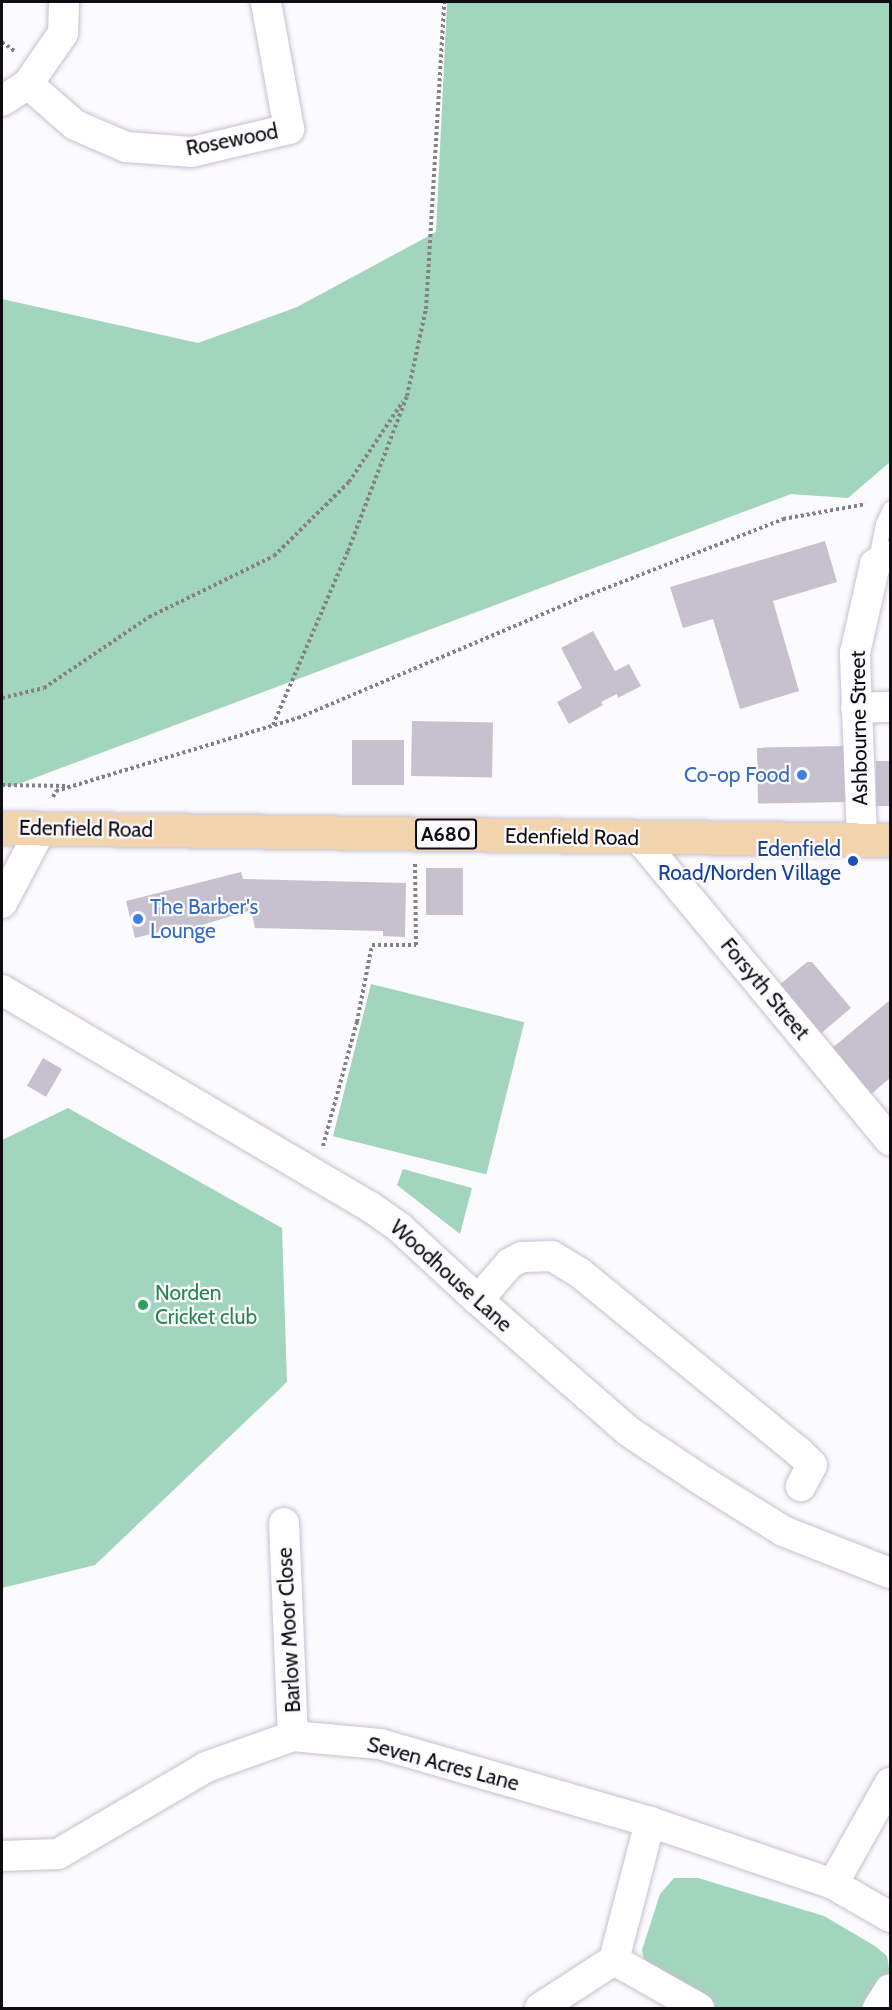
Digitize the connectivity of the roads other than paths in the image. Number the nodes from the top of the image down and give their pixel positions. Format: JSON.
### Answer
{"nodes":[{"id":1,"x":64,"y":2,"type":"edge"},
{"id":2,"x":266,"y":2,"type":"edge"},
{"id":3,"x":28,"y":84,"type":"junction"},
{"id":4,"x":2,"y":101,"type":"edge"},
{"id":5,"x":891,"y":508,"type":"edge"},
{"id":6,"x":883,"y":560,"type":"edge"},
{"id":7,"x":891,"y":707,"type":"edge"},
{"id":8,"x":856,"y":708,"type":"junction"},
{"id":9,"x":2,"y":828,"type":"edge"},
{"id":10,"x":41,"y":829,"type":"junction"},
{"id":11,"x":639,"y":838,"type":"junction"},
{"id":12,"x":876,"y":840,"type":"edge"},
{"id":13,"x":2,"y":903,"type":"edge"},
{"id":14,"x":2,"y":990,"type":"edge"},
{"id":15,"x":891,"y":1140,"type":"edge"},
{"id":16,"x":478,"y":1300,"type":"junction"},
{"id":17,"x":801,"y":1486,"type":"dead end"},
{"id":18,"x":284,"y":1523,"type":"dead end"},
{"id":19,"x":891,"y":1573,"type":"edge"},
{"id":20,"x":293,"y":1736,"type":"junction"},
{"id":21,"x":891,"y":1783,"type":"edge"},
{"id":22,"x":650,"y":1822,"type":"junction"},
{"id":23,"x":2,"y":1856,"type":"edge"},
{"id":24,"x":833,"y":1884,"type":"junction"},
{"id":25,"x":891,"y":1917,"type":"edge"},
{"id":26,"x":615,"y":1960,"type":"junction"},
{"id":27,"x":891,"y":1989,"type":"edge"},
{"id":28,"x":540,"y":2008,"type":"edge"},
{"id":29,"x":699,"y":2008,"type":"edge"},
{"id":30,"x":878,"y":2008,"type":"edge"}],
"edges":[{"from":1,"to":3,"type":"street"},
{"from":2,"to":3,"type":"street","name":"Rosewood"},
{"from":3,"to":4,"type":"street"},
{"from":5,"to":6,"type":"lane"},
{"from":6,"to":8,"type":"street","name":"Ashbourne Street"},
{"from":7,"to":8,"type":"street"},
{"from":8,"to":12,"type":"street","name":"Ashbourne Street"},
{"from":9,"to":10,"type":"main road","name":"Edenfield Road","number":"A680"},
{"from":10,"to":11,"type":"main road","name":"Edenfield Road","number":"A680"},
{"from":10,"to":13,"type":"street"},
{"from":11,"to":12,"type":"main road","name":"Edenfield Road","number":"A680"},
{"from":11,"to":15,"type":"street","name":"Forsyth Street"},
{"from":14,"to":16,"type":"street","name":"Woodhouse Lane"},
{"from":16,"to":17,"type":"street"},
{"from":16,"to":19,"type":"street","name":"Woodhouse Lane"},
{"from":18,"to":20,"type":"street","name":"Barlow Moor Close"},
{"from":20,"to":22,"type":"street","name":"Seven Acres Lane"},
{"from":20,"to":23,"type":"street","name":"Seven Acres Lane"},
{"from":21,"to":24,"type":"street"},
{"from":22,"to":24,"type":"street","name":"Seven Acres Lane"},
{"from":22,"to":26,"type":"street"},
{"from":24,"to":25,"type":"street","name":"Seven Acres Lane"},
{"from":26,"to":28,"type":"street"},
{"from":26,"to":29,"type":"street"},
{"from":27,"to":30,"type":"street"}]}
